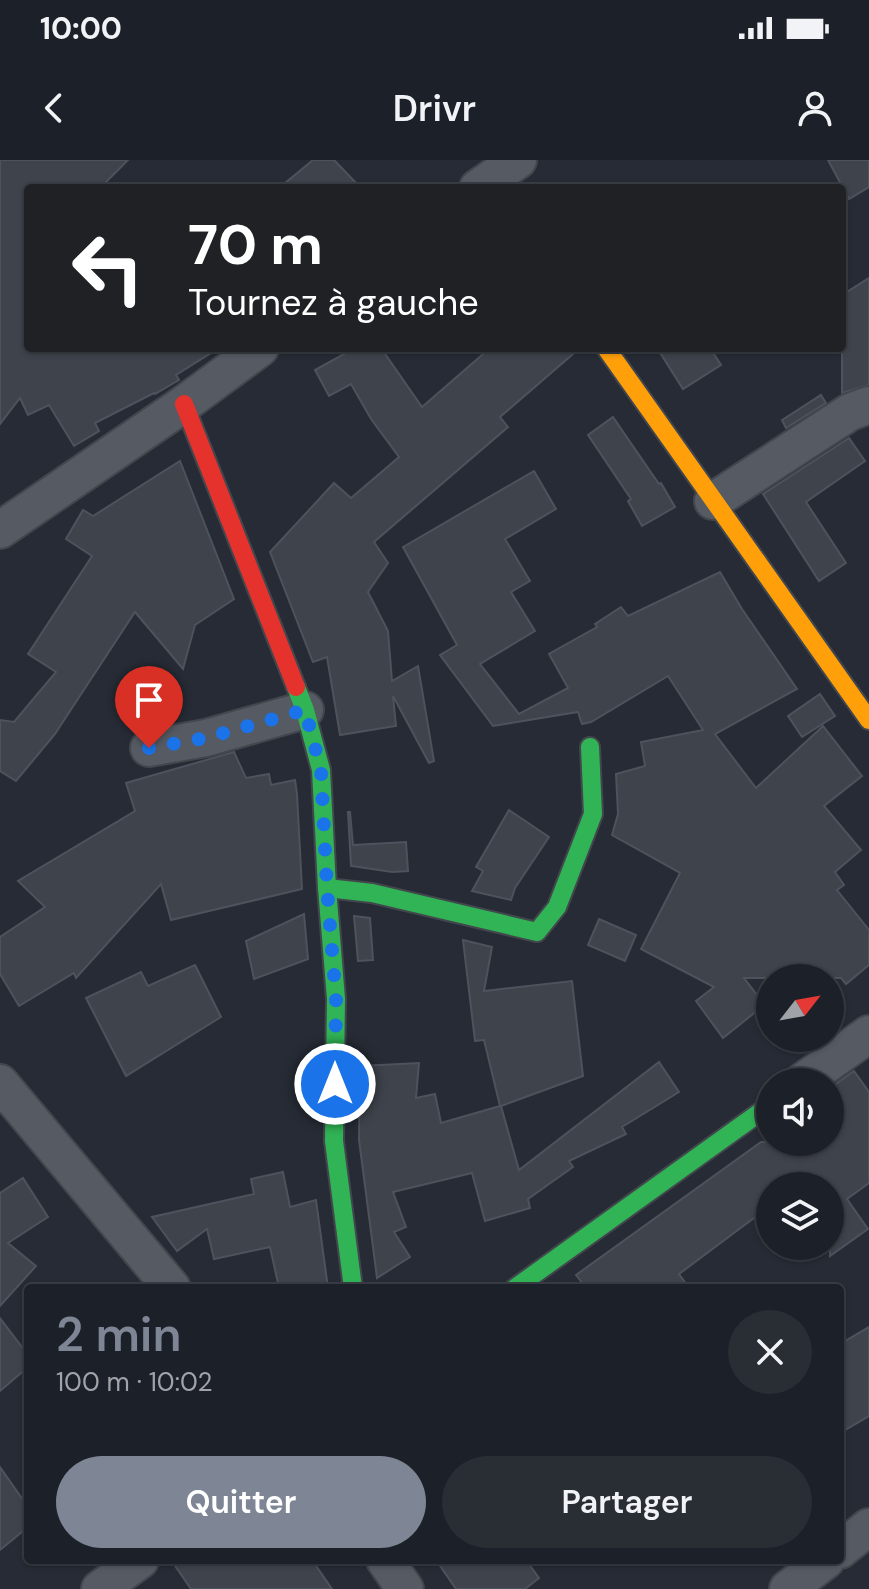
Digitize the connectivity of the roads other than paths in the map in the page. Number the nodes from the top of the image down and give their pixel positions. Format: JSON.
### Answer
{"nodes":[{"id":1,"x":255,"y":352,"type":"edge"},
{"id":2,"x":609,"y":352,"type":"edge"},
{"id":3,"x":184,"y":404,"type":"junction"},
{"id":4,"x":869,"y":405,"type":"edge"},
{"id":5,"x":713,"y":501,"type":"junction"},
{"id":6,"x":0,"y":530,"type":"edge"},
{"id":7,"x":305,"y":710,"type":"junction"},
{"id":8,"x":869,"y":720,"type":"edge"},
{"id":9,"x":590,"y":747,"type":"dead end"},
{"id":10,"x":149,"y":748,"type":"dead end"},
{"id":11,"x":327,"y":888,"type":"junction"},
{"id":12,"x":869,"y":1034,"type":"edge"},
{"id":13,"x":822,"y":1068,"type":"edge"},
{"id":14,"x":0,"y":1083,"type":"edge"},
{"id":15,"x":756,"y":1115,"type":"edge"},
{"id":16,"x":169,"y":1284,"type":"edge"},
{"id":17,"x":352,"y":1284,"type":"edge"},
{"id":18,"x":521,"y":1284,"type":"edge"},
{"id":19,"x":869,"y":1527,"type":"edge"},
{"id":20,"x":844,"y":1547,"type":"edge"},
{"id":21,"x":134,"y":1564,"type":"edge"},
{"id":22,"x":388,"y":1564,"type":"edge"},
{"id":23,"x":821,"y":1564,"type":"edge"},
{"id":24,"x":100,"y":1589,"type":"edge"},
{"id":25,"x":405,"y":1589,"type":"edge"},
{"id":26,"x":788,"y":1589,"type":"edge"}],
"edges":[{"from":1,"to":3,"type":"street"},
{"from":2,"to":5,"type":"street"},
{"from":3,"to":6,"type":"street"},
{"from":3,"to":7,"type":"street"},
{"from":4,"to":5,"type":"street"},
{"from":5,"to":8,"type":"street"},
{"from":7,"to":10,"type":"street"},
{"from":7,"to":11,"type":"street"},
{"from":9,"to":11,"type":"street"},
{"from":11,"to":17,"type":"street"},
{"from":12,"to":13,"type":"street"},
{"from":14,"to":16,"type":"street"},
{"from":15,"to":18,"type":"street"},
{"from":19,"to":20,"type":"street"},
{"from":21,"to":24,"type":"street"},
{"from":22,"to":25,"type":"street"},
{"from":23,"to":26,"type":"street"}]}
